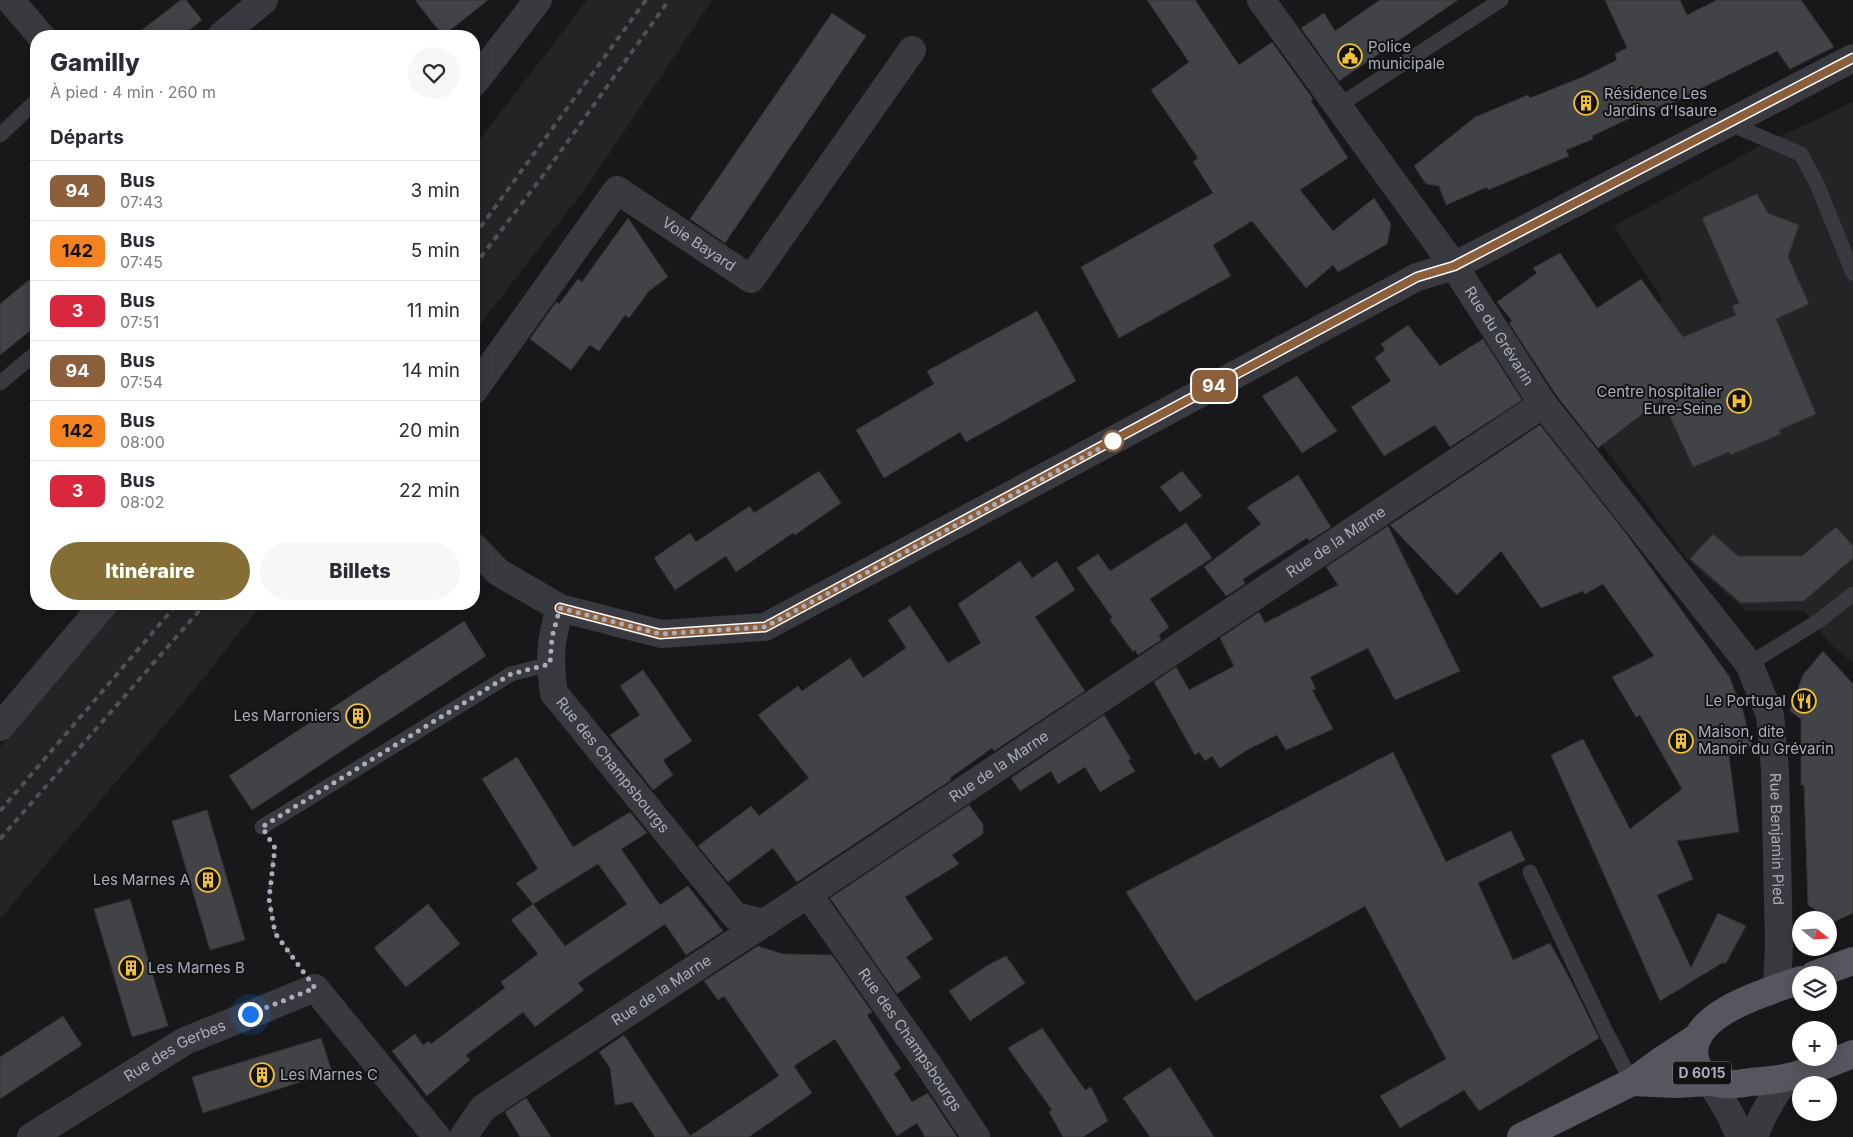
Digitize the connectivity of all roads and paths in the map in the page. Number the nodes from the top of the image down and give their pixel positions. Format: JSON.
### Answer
{"nodes":[{"id":1,"x":10,"y":0,"type":"edge"},
{"id":2,"x":264,"y":0,"type":"edge"},
{"id":3,"x":538,"y":0,"type":"edge"},
{"id":4,"x":1261,"y":0,"type":"edge"},
{"id":5,"x":1501,"y":0,"type":"edge"},
{"id":6,"x":36,"y":30,"type":"edge"},
{"id":7,"x":228,"y":30,"type":"edge"},
{"id":8,"x":912,"y":50,"type":"dead end"},
{"id":9,"x":1853,"y":58,"type":"edge"},
{"id":10,"x":480,"y":75,"type":"edge"},
{"id":11,"x":1338,"y":106,"type":"junction"},
{"id":12,"x":30,"y":107,"type":"edge"},
{"id":13,"x":1728,"y":123,"type":"junction"},
{"id":14,"x":0,"y":135,"type":"edge"},
{"id":15,"x":1454,"y":266,"type":"junction"},
{"id":16,"x":1853,"y":274,"type":"edge"},
{"id":17,"x":30,"y":358,"type":"edge"},
{"id":18,"x":480,"y":382,"type":"edge"},
{"id":19,"x":0,"y":383,"type":"edge"},
{"id":20,"x":1543,"y":404,"type":"junction"},
{"id":21,"x":480,"y":553,"type":"edge"},
{"id":22,"x":1853,"y":594,"type":"edge"},
{"id":23,"x":560,"y":608,"type":"junction"},
{"id":24,"x":99,"y":610,"type":"edge"},
{"id":25,"x":550,"y":664,"type":"junction"},
{"id":26,"x":1749,"y":664,"type":"junction"},
{"id":27,"x":0,"y":727,"type":"edge"},
{"id":28,"x":262,"y":827,"type":"joint"},
{"id":29,"x":1530,"y":872,"type":"dead end"},
{"id":30,"x":808,"y":894,"type":"junction"},
{"id":31,"x":765,"y":923,"type":"junction"},
{"id":32,"x":1853,"y":961,"type":"edge"},
{"id":33,"x":1837,"y":967,"type":"edge"},
{"id":34,"x":1789,"y":984,"type":"edge"},
{"id":35,"x":315,"y":988,"type":"junction"},
{"id":36,"x":1696,"y":1038,"type":"junction"},
{"id":37,"x":1853,"y":1054,"type":"edge"},
{"id":38,"x":1788,"y":1077,"type":"junction"},
{"id":39,"x":1632,"y":1082,"type":"junction"},
{"id":40,"x":1711,"y":1082,"type":"junction"},
{"id":41,"x":30,"y":1137,"type":"edge"},
{"id":42,"x":438,"y":1137,"type":"edge"},
{"id":43,"x":463,"y":1137,"type":"edge"},
{"id":44,"x":976,"y":1137,"type":"edge"},
{"id":45,"x":1521,"y":1137,"type":"edge"},
{"id":46,"x":1740,"y":1137,"type":"edge"},
{"id":47,"x":1754,"y":1137,"type":"edge"}],
"edges":[{"from":1,"to":6,"type":"street"},
{"from":2,"to":7,"type":"street"},
{"from":3,"to":10,"type":"street"},
{"from":4,"to":11,"type":"street","name":"Rue du Grévarin"},
{"from":5,"to":11,"type":"lane"},
{"from":8,"to":18,"type":"street","name":"Voie Bayard"},
{"from":9,"to":13,"type":"street"},
{"from":11,"to":15,"type":"street","name":"Rue du Grévarin"},
{"from":12,"to":14,"type":"lane"},
{"from":13,"to":15,"type":"street"},
{"from":13,"to":16,"type":"lane"},
{"from":15,"to":20,"type":"street","name":"Rue du Grévarin"},
{"from":15,"to":23,"type":"street"},
{"from":17,"to":19,"type":"lane"},
{"from":20,"to":26,"type":"street","name":"Rue du Grévarin"},
{"from":20,"to":30,"type":"street","name":"Rue de la Marne"},
{"from":21,"to":23,"type":"street"},
{"from":22,"to":26,"type":"lane"},
{"from":23,"to":25,"type":"street","name":"Rue des Champsbourgs"},
{"from":24,"to":27,"type":"street"},
{"from":25,"to":28,"type":"lane"},
{"from":25,"to":31,"type":"street","name":"Rue des Champsbourgs"},
{"from":26,"to":34,"type":"street","name":"Rue Benjamin Pied"},
{"from":28,"to":35,"type":"path"},
{"from":29,"to":39,"type":"lane"},
{"from":30,"to":31,"type":"street","name":"Rue de la Marne"},
{"from":30,"to":44,"type":"street","name":"Rue des Champsbourgs"},
{"from":31,"to":43,"type":"street","name":"Rue de la Marne"},
{"from":32,"to":33,"type":"main road"},
{"from":34,"to":36,"type":"main road","number":"D 6015"},
{"from":35,"to":41,"type":"street","name":"Rue des Gerbes"},
{"from":35,"to":42,"type":"street"},
{"from":36,"to":39,"type":"main road","number":"D 6015"},
{"from":36,"to":40,"type":"main road","number":"D 6015"},
{"from":37,"to":38,"type":"main road","number":"D 6015"},
{"from":38,"to":40,"type":"main road","number":"D 6015"},
{"from":38,"to":47,"type":"street"},
{"from":39,"to":40,"type":"main road","number":"D 6015"},
{"from":39,"to":45,"type":"main road","number":"D 6015"},
{"from":40,"to":46,"type":"street"}]}
